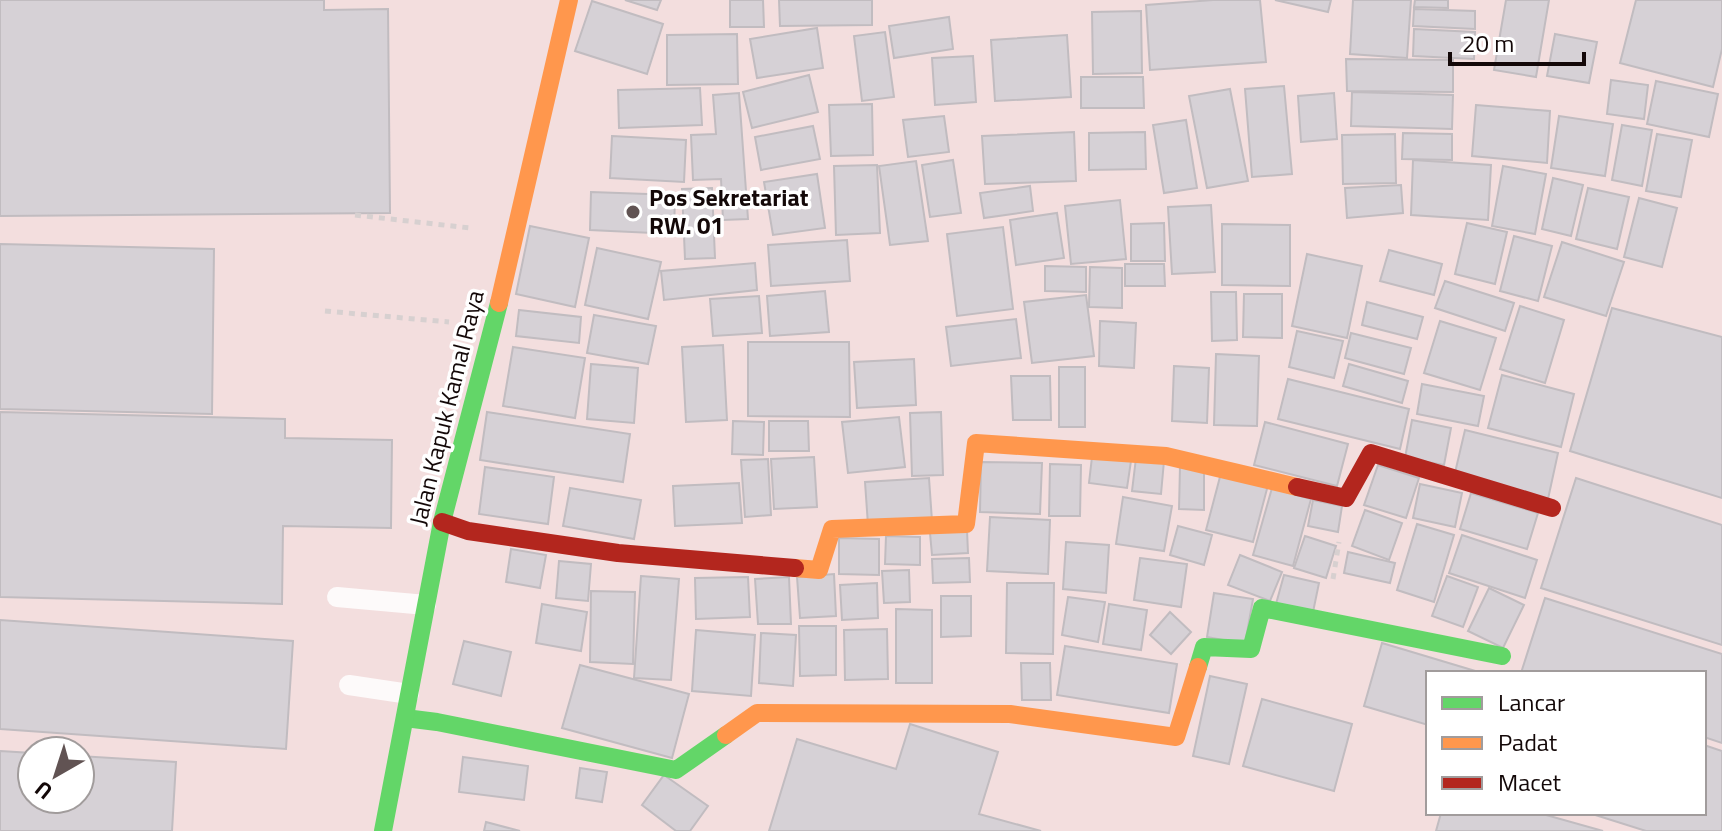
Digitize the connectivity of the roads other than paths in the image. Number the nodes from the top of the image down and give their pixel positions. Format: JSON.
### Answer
{"nodes":[{"id":1,"x":569,"y":0,"type":"edge"},
{"id":2,"x":1552,"y":508,"type":"dead end"},
{"id":3,"x":442,"y":522,"type":"junction"},
{"id":4,"x":337,"y":597,"type":"dead end"},
{"id":5,"x":426,"y":605,"type":"junction"},
{"id":6,"x":1502,"y":656,"type":"dead end"},
{"id":7,"x":349,"y":685,"type":"dead end"},
{"id":8,"x":409,"y":694,"type":"junction"},
{"id":9,"x":405,"y":718,"type":"junction"},
{"id":10,"x":383,"y":831,"type":"edge"}],
"edges":[{"from":1,"to":3,"type":"street","name":"Jalan Kapuk Kamal Raya"},
{"from":2,"to":3,"type":"street"},
{"from":3,"to":5,"type":"street","name":"Jalan Kapuk Kamal Raya"},
{"from":4,"to":5,"type":"lane"},
{"from":5,"to":8,"type":"street","name":"Jalan Kapuk Kamal Raya"},
{"from":6,"to":9,"type":"street"},
{"from":7,"to":8,"type":"lane"},
{"from":8,"to":9,"type":"street","name":"Jalan Kapuk Kamal Raya"},
{"from":9,"to":10,"type":"street","name":"Jalan Kapuk Kamal Raya"}]}
